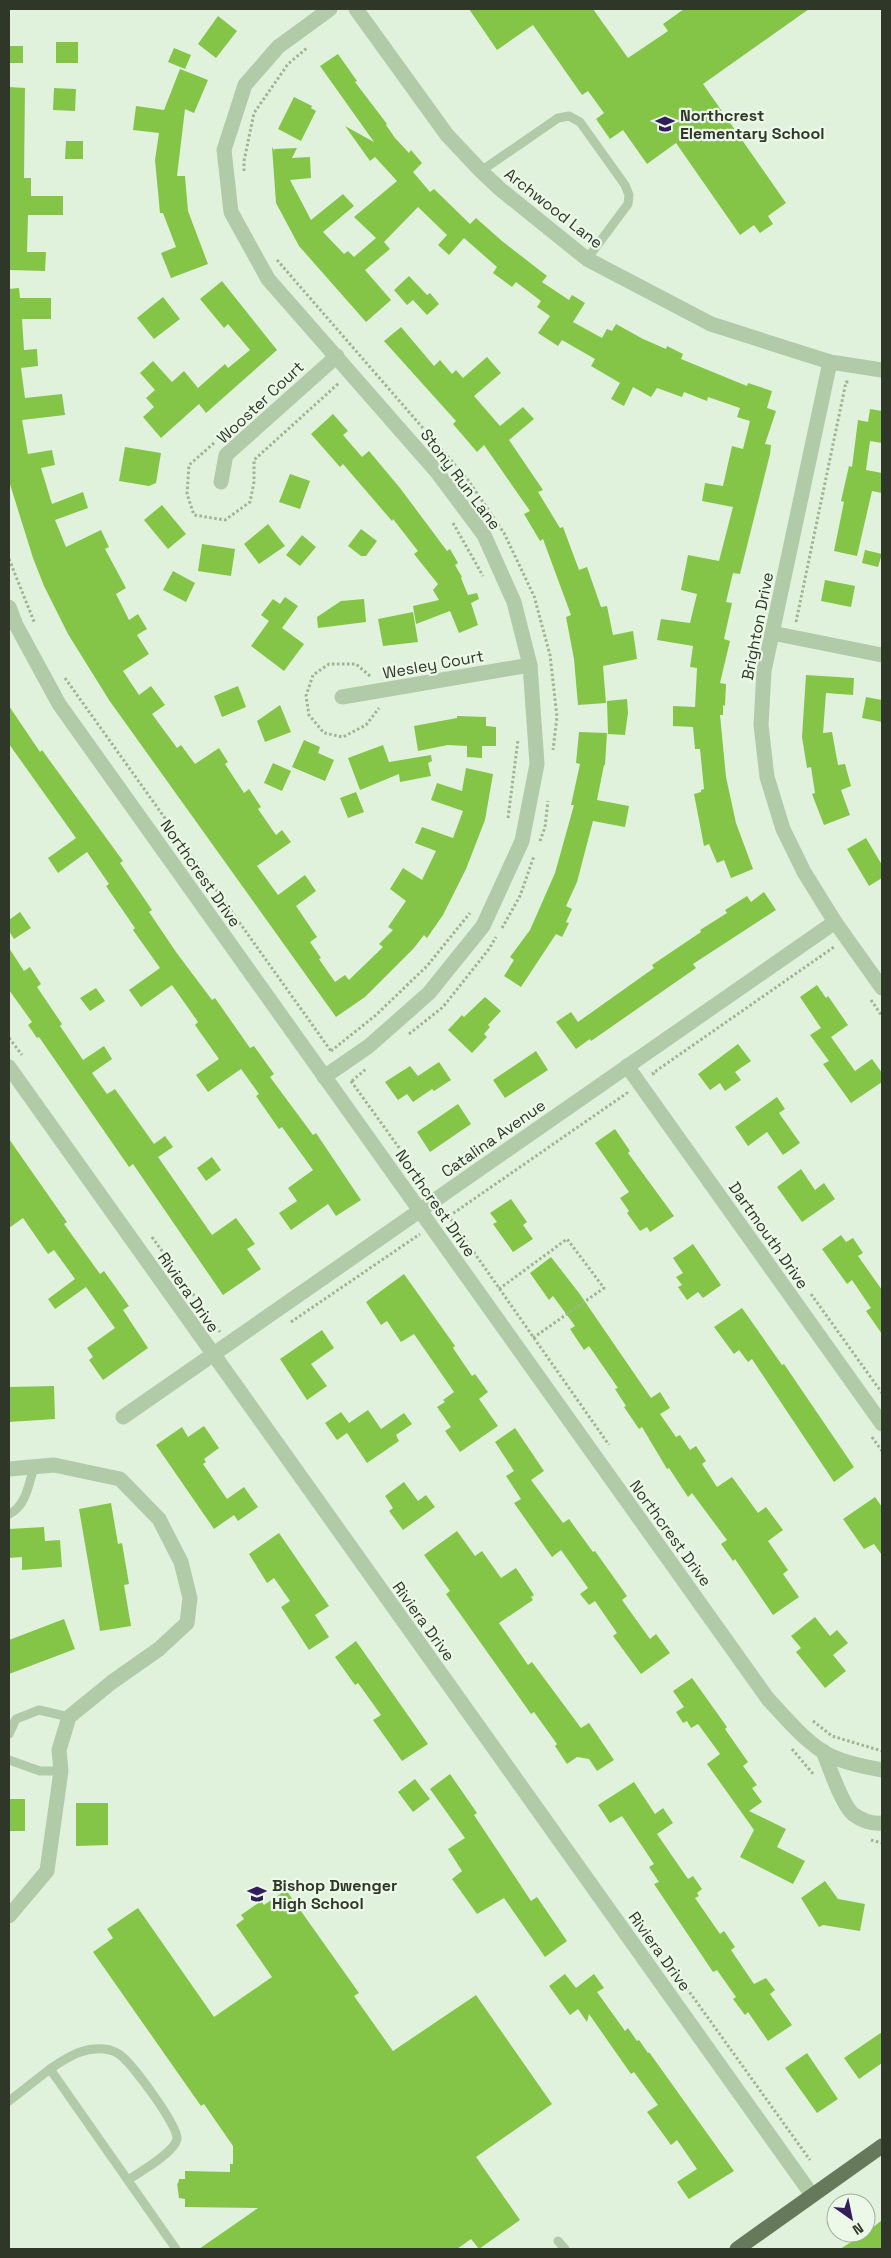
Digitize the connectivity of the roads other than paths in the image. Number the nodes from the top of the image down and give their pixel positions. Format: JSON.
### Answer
{"nodes":[{"id":1,"x":330,"y":9,"type":"edge"},
{"id":2,"x":356,"y":9,"type":"edge"},
{"id":3,"x":481,"y":171,"type":"junction"},
{"id":4,"x":587,"y":258,"type":"junction"},
{"id":5,"x":337,"y":356,"type":"junction"},
{"id":6,"x":830,"y":362,"type":"junction"},
{"id":7,"x":882,"y":370,"type":"edge"},
{"id":8,"x":221,"y":482,"type":"dead end"},
{"id":9,"x":9,"y":607,"type":"edge"},
{"id":10,"x":772,"y":633,"type":"junction"},
{"id":11,"x":882,"y":655,"type":"edge"},
{"id":12,"x":530,"y":665,"type":"junction"},
{"id":13,"x":342,"y":697,"type":"dead end"},
{"id":14,"x":835,"y":922,"type":"junction"},
{"id":15,"x":882,"y":988,"type":"edge"},
{"id":16,"x":627,"y":1066,"type":"junction"},
{"id":17,"x":9,"y":1068,"type":"edge"},
{"id":18,"x":324,"y":1077,"type":"junction"},
{"id":19,"x":420,"y":1211,"type":"junction"},
{"id":20,"x":212,"y":1355,"type":"junction"},
{"id":21,"x":123,"y":1417,"type":"dead end"},
{"id":22,"x":882,"y":1424,"type":"edge"},
{"id":23,"x":34,"y":1467,"type":"junction"},
{"id":24,"x":9,"y":1469,"type":"edge"},
{"id":25,"x":9,"y":1514,"type":"edge"},
{"id":26,"x":69,"y":1717,"type":"junction"},
{"id":27,"x":9,"y":1734,"type":"edge"},
{"id":28,"x":823,"y":1751,"type":"junction"},
{"id":29,"x":9,"y":1760,"type":"edge"},
{"id":30,"x":882,"y":1770,"type":"edge"},
{"id":31,"x":60,"y":1771,"type":"junction"},
{"id":32,"x":882,"y":1823,"type":"edge"},
{"id":33,"x":9,"y":1916,"type":"edge"},
{"id":34,"x":50,"y":2069,"type":"junction"},
{"id":35,"x":9,"y":2101,"type":"edge"},
{"id":36,"x":882,"y":2146,"type":"edge"},
{"id":37,"x":128,"y":2180,"type":"junction"},
{"id":38,"x":812,"y":2195,"type":"junction"},
{"id":39,"x":558,"y":2241,"type":"dead end"},
{"id":40,"x":176,"y":2249,"type":"edge"},
{"id":41,"x":564,"y":2249,"type":"edge"},
{"id":42,"x":737,"y":2249,"type":"edge"}],
"edges":[{"from":1,"to":5,"type":"street","name":"Stony Run Lane"},
{"from":2,"to":3,"type":"street","name":"Archwood Lane"},
{"from":3,"to":4,"type":"street","name":"Archwood Lane"},
{"from":3,"to":4,"type":"lane"},
{"from":4,"to":6,"type":"street","name":"Archwood Lane"},
{"from":5,"to":8,"type":"street","name":"Wooster Court"},
{"from":5,"to":12,"type":"street","name":"Stony Run Lane"},
{"from":6,"to":7,"type":"street","name":"Archwood Lane"},
{"from":6,"to":10,"type":"street","name":"Brighton Drive"},
{"from":9,"to":18,"type":"street","name":"Northcrest Drive"},
{"from":10,"to":11,"type":"street"},
{"from":10,"to":14,"type":"street","name":"Brighton Drive"},
{"from":12,"to":13,"type":"street","name":"Wesley Court"},
{"from":12,"to":18,"type":"street","name":"Stony Run Lane"},
{"from":14,"to":15,"type":"street","name":"Brighton Drive"},
{"from":14,"to":16,"type":"street","name":"Catalina Avenue"},
{"from":16,"to":19,"type":"street","name":"Catalina Avenue"},
{"from":16,"to":22,"type":"street","name":"Dartmouth Drive"},
{"from":17,"to":20,"type":"street","name":"Riviera Drive"},
{"from":18,"to":19,"type":"street","name":"Northcrest Drive"},
{"from":19,"to":20,"type":"street","name":"Catalina Avenue"},
{"from":19,"to":28,"type":"street","name":"Northcrest Drive"},
{"from":20,"to":21,"type":"street","name":"Catalina Avenue"},
{"from":20,"to":38,"type":"street","name":"Riviera Drive"},
{"from":23,"to":24,"type":"street"},
{"from":23,"to":25,"type":"lane"},
{"from":23,"to":26,"type":"street"},
{"from":26,"to":27,"type":"lane"},
{"from":26,"to":31,"type":"street"},
{"from":28,"to":30,"type":"street","name":"Northcrest Drive"},
{"from":28,"to":32,"type":"street"},
{"from":29,"to":31,"type":"lane"},
{"from":31,"to":33,"type":"street"},
{"from":34,"to":35,"type":"lane"},
{"from":34,"to":37,"type":"lane"},
{"from":34,"to":37,"type":"lane"},
{"from":36,"to":38,"type":"main road"},
{"from":37,"to":40,"type":"lane"},
{"from":38,"to":42,"type":"main road"},
{"from":39,"to":41,"type":"lane"}]}
